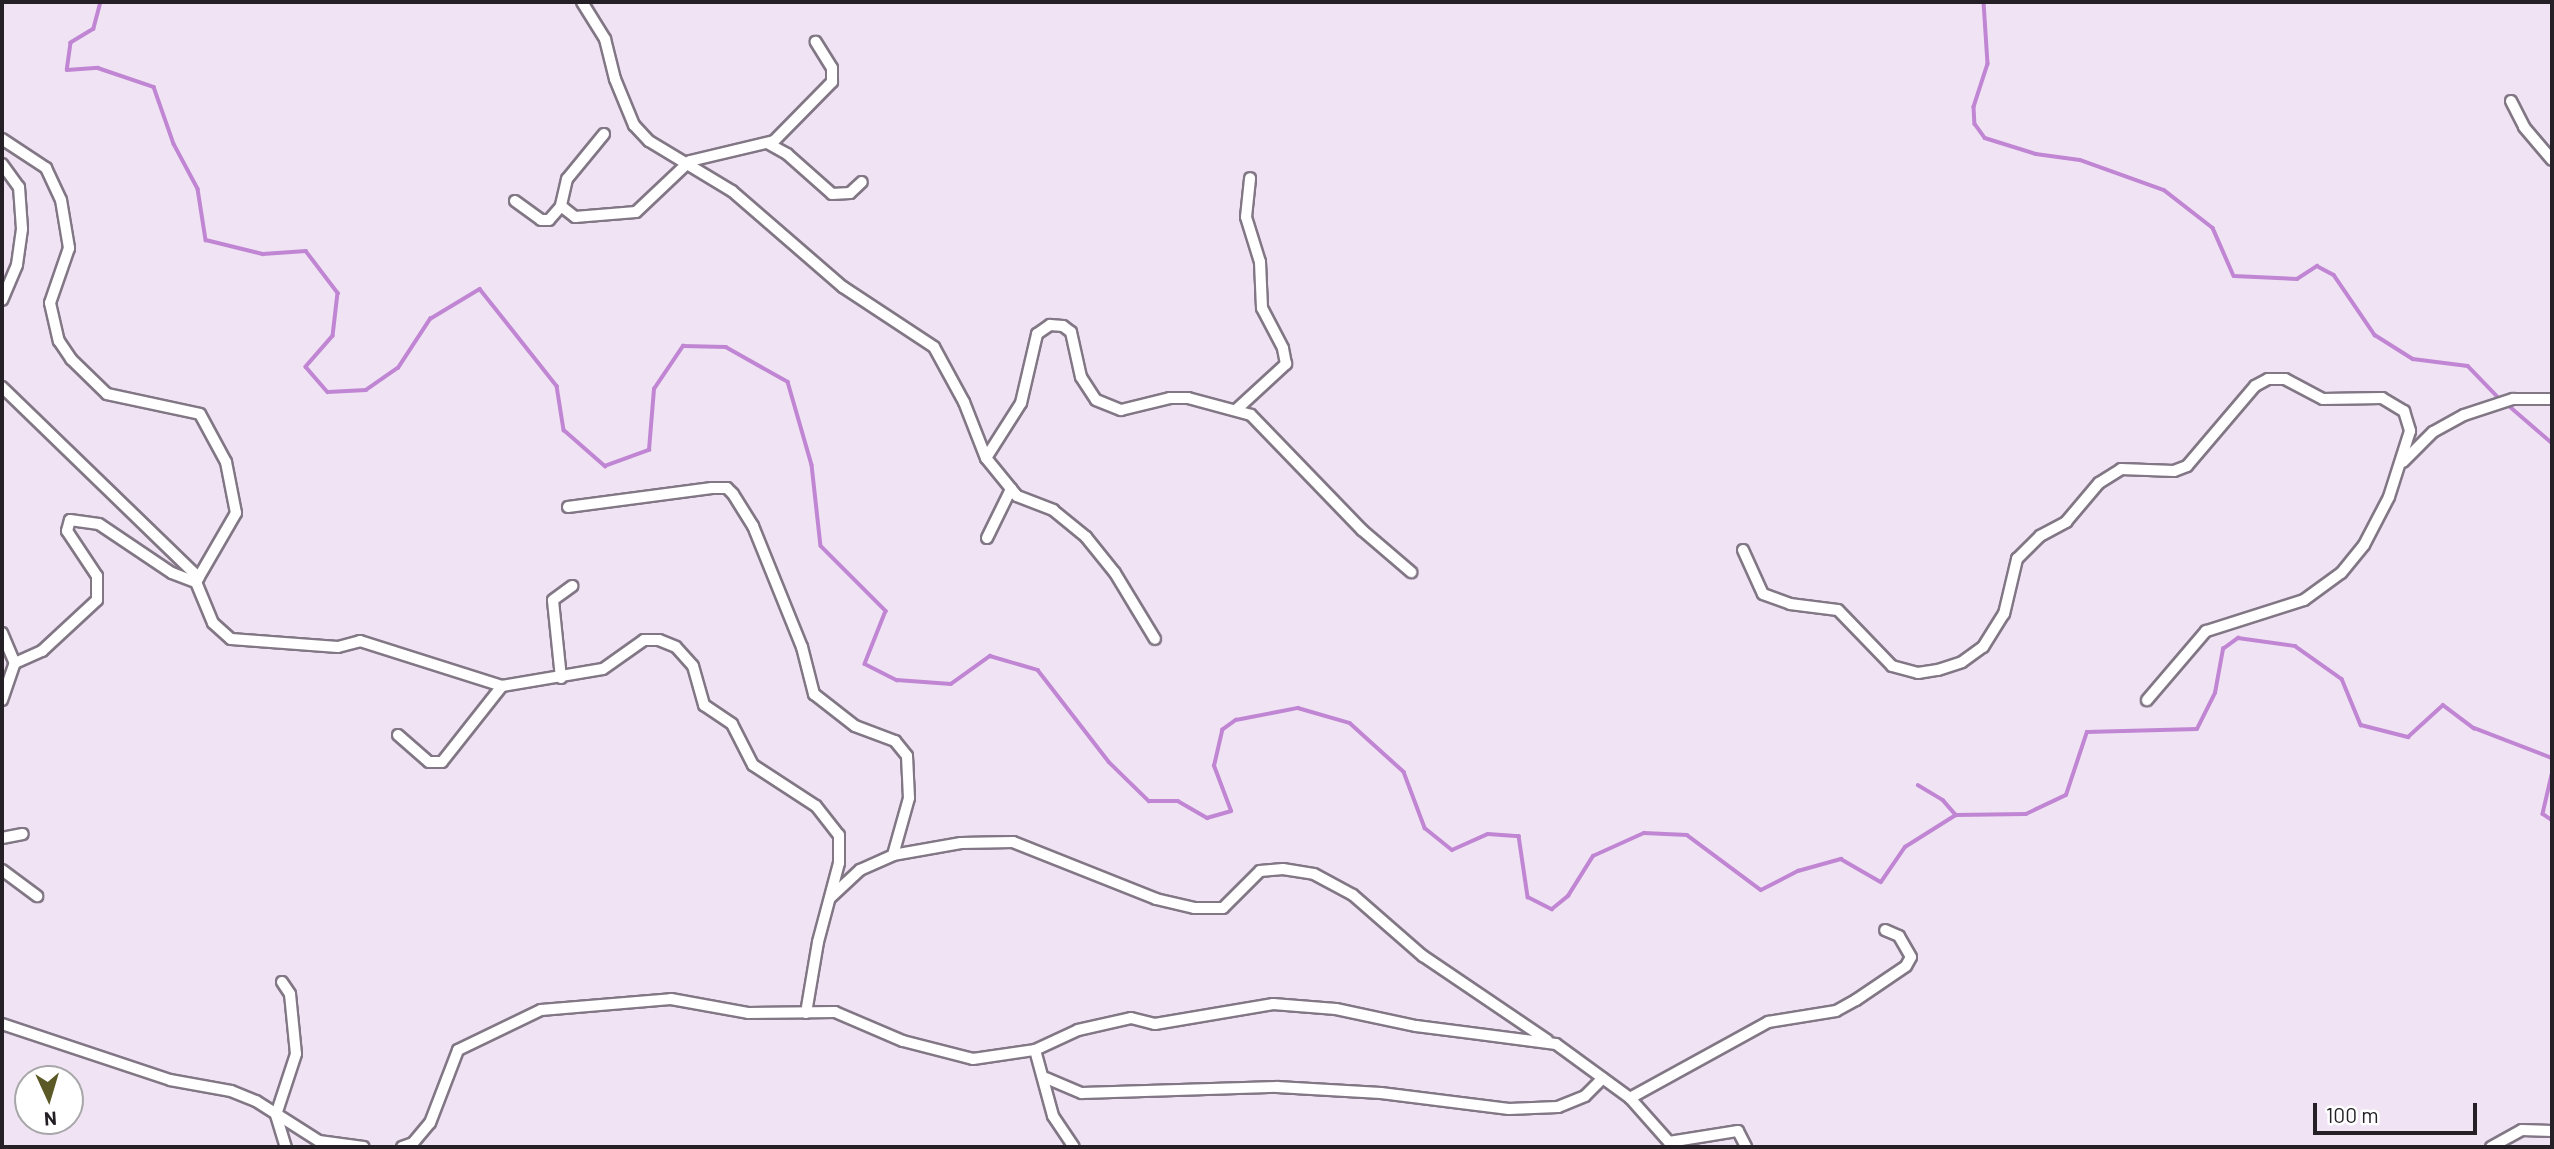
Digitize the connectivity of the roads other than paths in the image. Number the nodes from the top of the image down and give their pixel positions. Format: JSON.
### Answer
{"nodes":[{"id":1,"x":582,"y":2,"type":"edge"},
{"id":2,"x":816,"y":42,"type":"dead end"},
{"id":3,"x":2511,"y":101,"type":"dead end"},
{"id":4,"x":604,"y":134,"type":"dead end"},
{"id":5,"x":2,"y":139,"type":"edge"},
{"id":6,"x":769,"y":144,"type":"junction"},
{"id":7,"x":2552,"y":160,"type":"edge"},
{"id":8,"x":690,"y":162,"type":"junction"},
{"id":9,"x":2,"y":164,"type":"edge"},
{"id":10,"x":1250,"y":178,"type":"dead end"},
{"id":11,"x":862,"y":182,"type":"dead end"},
{"id":12,"x":515,"y":201,"type":"dead end"},
{"id":13,"x":561,"y":206,"type":"junction"},
{"id":14,"x":2,"y":300,"type":"edge"},
{"id":15,"x":2,"y":387,"type":"edge"},
{"id":16,"x":2552,"y":399,"type":"edge"},
{"id":17,"x":1237,"y":409,"type":"junction"},
{"id":18,"x":986,"y":458,"type":"junction"},
{"id":19,"x":2401,"y":464,"type":"junction"},
{"id":20,"x":1011,"y":489,"type":"junction"},
{"id":21,"x":568,"y":507,"type":"dead end"},
{"id":22,"x":987,"y":538,"type":"dead end"},
{"id":23,"x":1743,"y":551,"type":"dead end"},
{"id":24,"x":1411,"y":572,"type":"dead end"},
{"id":25,"x":197,"y":580,"type":"junction"},
{"id":26,"x":572,"y":586,"type":"dead end"},
{"id":27,"x":2,"y":633,"type":"edge"},
{"id":28,"x":1155,"y":639,"type":"dead end"},
{"id":29,"x":15,"y":663,"type":"junction"},
{"id":30,"x":561,"y":678,"type":"junction"},
{"id":31,"x":502,"y":686,"type":"junction"},
{"id":32,"x":2,"y":700,"type":"edge"},
{"id":33,"x":2147,"y":700,"type":"dead end"},
{"id":34,"x":398,"y":735,"type":"dead end"},
{"id":35,"x":23,"y":834,"type":"dead end"},
{"id":36,"x":2,"y":838,"type":"edge"},
{"id":37,"x":893,"y":855,"type":"junction"},
{"id":38,"x":2,"y":870,"type":"edge"},
{"id":39,"x":37,"y":897,"type":"dead end"},
{"id":40,"x":828,"y":899,"type":"junction"},
{"id":41,"x":1885,"y":930,"type":"dead end"},
{"id":42,"x":282,"y":982,"type":"dead end"},
{"id":43,"x":806,"y":1013,"type":"junction"},
{"id":44,"x":2,"y":1024,"type":"edge"},
{"id":45,"x":1549,"y":1042,"type":"junction"},
{"id":46,"x":1035,"y":1050,"type":"junction"},
{"id":47,"x":1046,"y":1078,"type":"junction"},
{"id":48,"x":1602,"y":1078,"type":"junction"},
{"id":49,"x":1630,"y":1098,"type":"junction"},
{"id":50,"x":276,"y":1115,"type":"junction"},
{"id":51,"x":2552,"y":1131,"type":"edge"},
{"id":52,"x":416,"y":1145,"type":"edge"},
{"id":53,"x":286,"y":1147,"type":"edge"},
{"id":54,"x":364,"y":1147,"type":"edge"},
{"id":55,"x":401,"y":1147,"type":"edge"},
{"id":56,"x":1074,"y":1147,"type":"edge"},
{"id":57,"x":1746,"y":1147,"type":"edge"},
{"id":58,"x":2491,"y":1147,"type":"edge"}],
"edges":[{"from":1,"to":8,"type":"street"},
{"from":2,"to":6,"type":"street"},
{"from":3,"to":7,"type":"street"},
{"from":4,"to":13,"type":"street"},
{"from":5,"to":25,"type":"street"},
{"from":6,"to":8,"type":"street"},
{"from":6,"to":11,"type":"street"},
{"from":8,"to":13,"type":"street"},
{"from":8,"to":18,"type":"street"},
{"from":9,"to":14,"type":"street"},
{"from":10,"to":17,"type":"street"},
{"from":12,"to":13,"type":"street"},
{"from":15,"to":25,"type":"street"},
{"from":16,"to":19,"type":"street"},
{"from":17,"to":18,"type":"street"},
{"from":17,"to":24,"type":"street"},
{"from":18,"to":20,"type":"street"},
{"from":19,"to":23,"type":"street"},
{"from":19,"to":33,"type":"street"},
{"from":20,"to":22,"type":"street"},
{"from":20,"to":28,"type":"street"},
{"from":21,"to":37,"type":"street"},
{"from":25,"to":29,"type":"street"},
{"from":25,"to":31,"type":"street"},
{"from":26,"to":30,"type":"street"},
{"from":27,"to":29,"type":"street"},
{"from":29,"to":32,"type":"street"},
{"from":30,"to":31,"type":"street"},
{"from":30,"to":40,"type":"street"},
{"from":31,"to":34,"type":"street"},
{"from":35,"to":36,"type":"street"},
{"from":37,"to":40,"type":"street"},
{"from":37,"to":45,"type":"street"},
{"from":38,"to":39,"type":"street"},
{"from":40,"to":43,"type":"street"},
{"from":41,"to":49,"type":"street"},
{"from":42,"to":50,"type":"street"},
{"from":43,"to":46,"type":"street"},
{"from":43,"to":52,"type":"street"},
{"from":44,"to":50,"type":"street"},
{"from":45,"to":46,"type":"street"},
{"from":45,"to":48,"type":"street"},
{"from":46,"to":47,"type":"street"},
{"from":47,"to":48,"type":"street"},
{"from":47,"to":56,"type":"street"},
{"from":48,"to":49,"type":"street"},
{"from":49,"to":57,"type":"street"},
{"from":50,"to":53,"type":"street"},
{"from":50,"to":54,"type":"street"},
{"from":51,"to":58,"type":"street"},
{"from":52,"to":55,"type":"street"}]}
